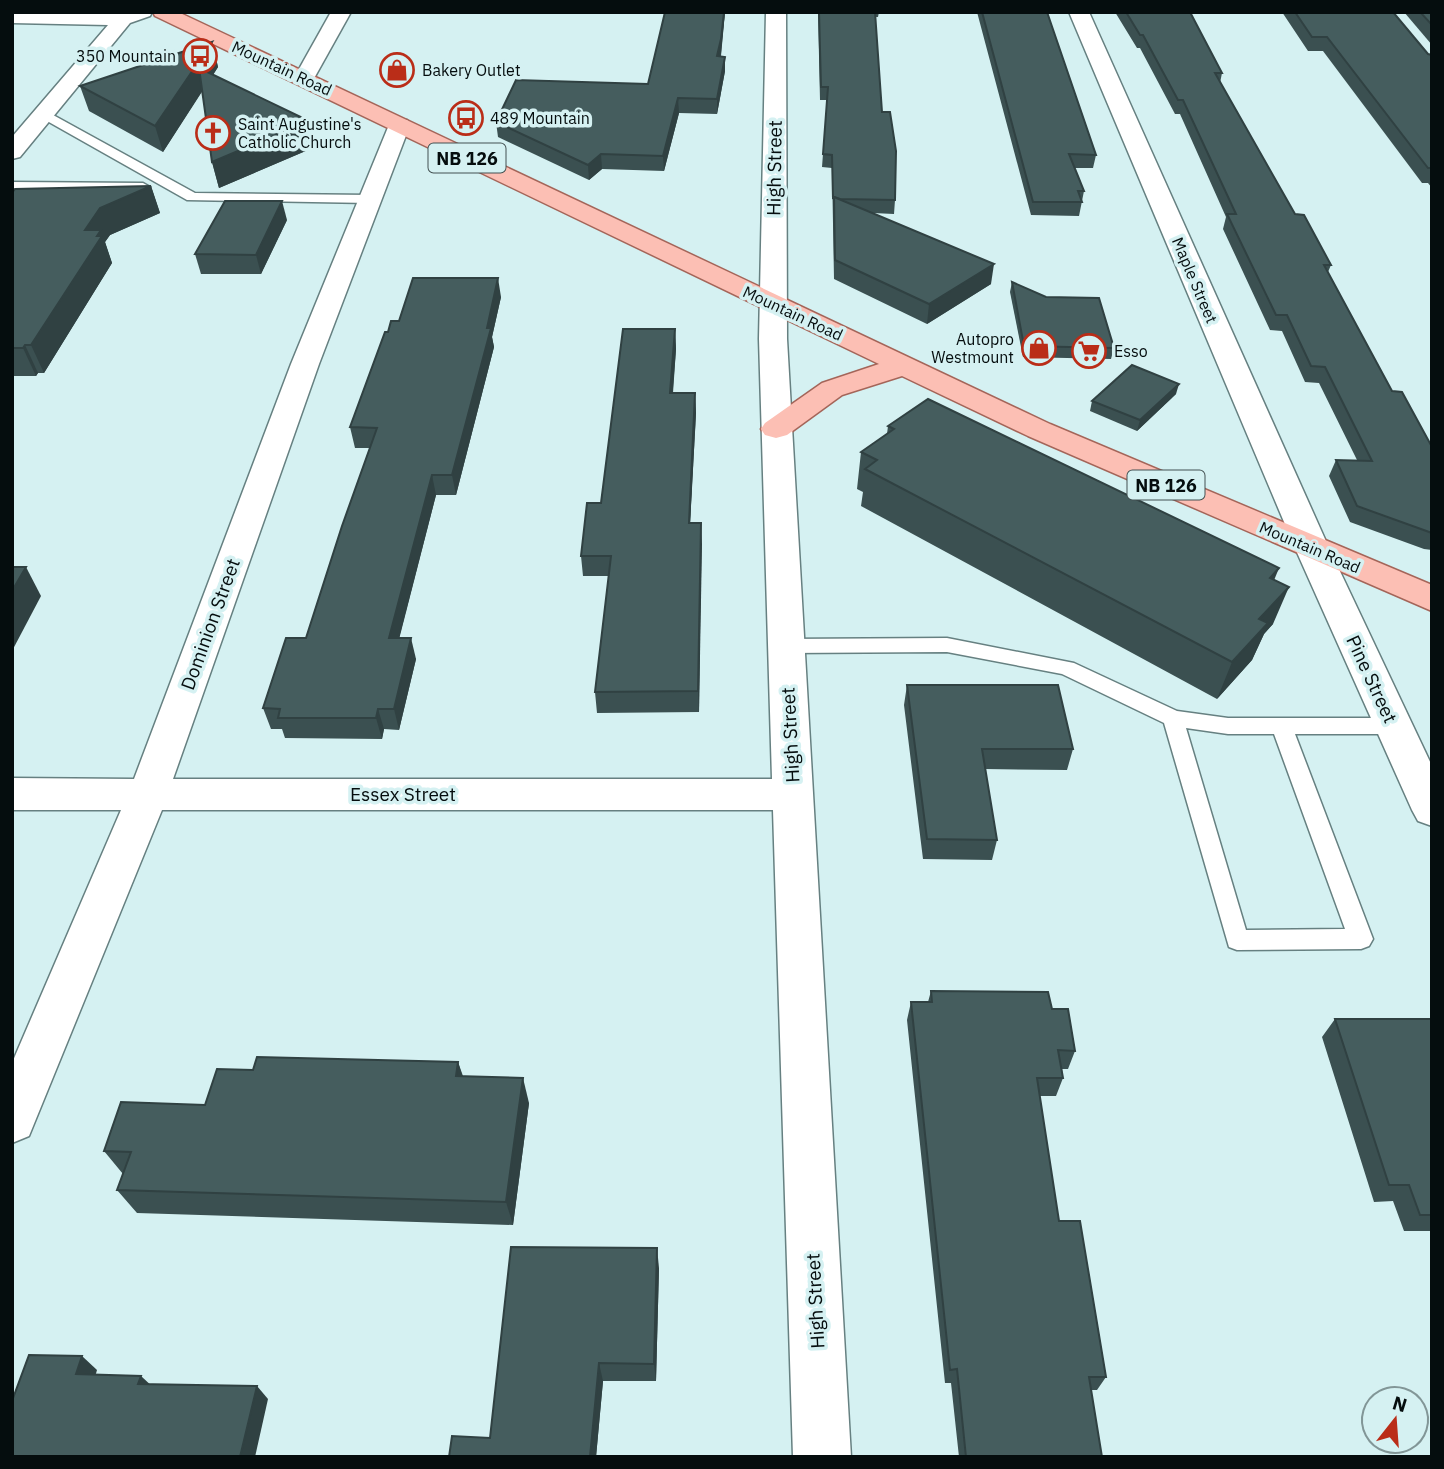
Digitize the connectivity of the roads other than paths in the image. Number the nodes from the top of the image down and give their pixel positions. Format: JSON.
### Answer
{"nodes":[{"id":1,"x":162,"y":12,"type":"edge"},
{"id":2,"x":341,"y":12,"type":"edge"},
{"id":3,"x":776,"y":12,"type":"edge"},
{"id":4,"x":1079,"y":12,"type":"edge"},
{"id":5,"x":133,"y":16,"type":"edge"},
{"id":6,"x":12,"y":17,"type":"edge"},
{"id":7,"x":305,"y":78,"type":"junction"},
{"id":8,"x":44,"y":114,"type":"junction"},
{"id":9,"x":399,"y":125,"type":"junction"},
{"id":10,"x":12,"y":152,"type":"edge"},
{"id":11,"x":12,"y":186,"type":"edge"},
{"id":12,"x":175,"y":187,"type":"junction"},
{"id":13,"x":370,"y":199,"type":"junction"},
{"id":14,"x":772,"y":304,"type":"junction"},
{"id":15,"x":903,"y":366,"type":"junction"},
{"id":16,"x":776,"y":429,"type":"junction"},
{"id":17,"x":1312,"y":548,"type":"junction"},
{"id":18,"x":1432,"y":599,"type":"edge"},
{"id":19,"x":786,"y":646,"type":"junction"},
{"id":20,"x":1173,"y":718,"type":"junction"},
{"id":21,"x":1282,"y":726,"type":"junction"},
{"id":22,"x":1394,"y":726,"type":"junction"},
{"id":23,"x":12,"y":794,"type":"edge"},
{"id":24,"x":793,"y":794,"type":"junction"},
{"id":25,"x":147,"y":796,"type":"junction"},
{"id":26,"x":1432,"y":810,"type":"edge"},
{"id":27,"x":12,"y":1120,"type":"edge"},
{"id":28,"x":822,"y":1457,"type":"edge"}],
"edges":[{"from":1,"to":7,"type":"main road","name":"Mountain Road","number":"NB 126"},
{"from":2,"to":7,"type":"street"},
{"from":3,"to":14,"type":"street","name":"High Street"},
{"from":4,"to":17,"type":"street","name":"Maple Street"},
{"from":5,"to":6,"type":"street"},
{"from":5,"to":8,"type":"street"},
{"from":7,"to":9,"type":"main road","name":"Mountain Road","number":"NB 126"},
{"from":8,"to":10,"type":"street"},
{"from":8,"to":12,"type":"lane"},
{"from":9,"to":13,"type":"street","name":"Dominion Street"},
{"from":9,"to":14,"type":"main road","name":"Mountain Road","number":"NB 126"},
{"from":11,"to":12,"type":"lane"},
{"from":12,"to":13,"type":"lane"},
{"from":13,"to":25,"type":"street","name":"Dominion Street"},
{"from":14,"to":15,"type":"main road","name":"Mountain Road","number":"NB 126"},
{"from":14,"to":16,"type":"street","name":"High Street"},
{"from":15,"to":16,"type":"main road"},
{"from":15,"to":17,"type":"main road","name":"Mountain Road","number":"NB 126"},
{"from":16,"to":19,"type":"street","name":"High Street"},
{"from":17,"to":18,"type":"main road","name":"Mountain Road","number":"NB 126"},
{"from":17,"to":22,"type":"street","name":"Pine Street"},
{"from":19,"to":20,"type":"lane"},
{"from":19,"to":24,"type":"street","name":"High Street"},
{"from":20,"to":21,"type":"lane"},
{"from":20,"to":21,"type":"lane"},
{"from":21,"to":22,"type":"lane"},
{"from":22,"to":26,"type":"street","name":"Pine Street"},
{"from":23,"to":25,"type":"street","name":"Essex Street"},
{"from":24,"to":25,"type":"street","name":"Essex Street"},
{"from":24,"to":28,"type":"street","name":"High Street"},
{"from":25,"to":27,"type":"street","name":"Dominion Street"}]}
